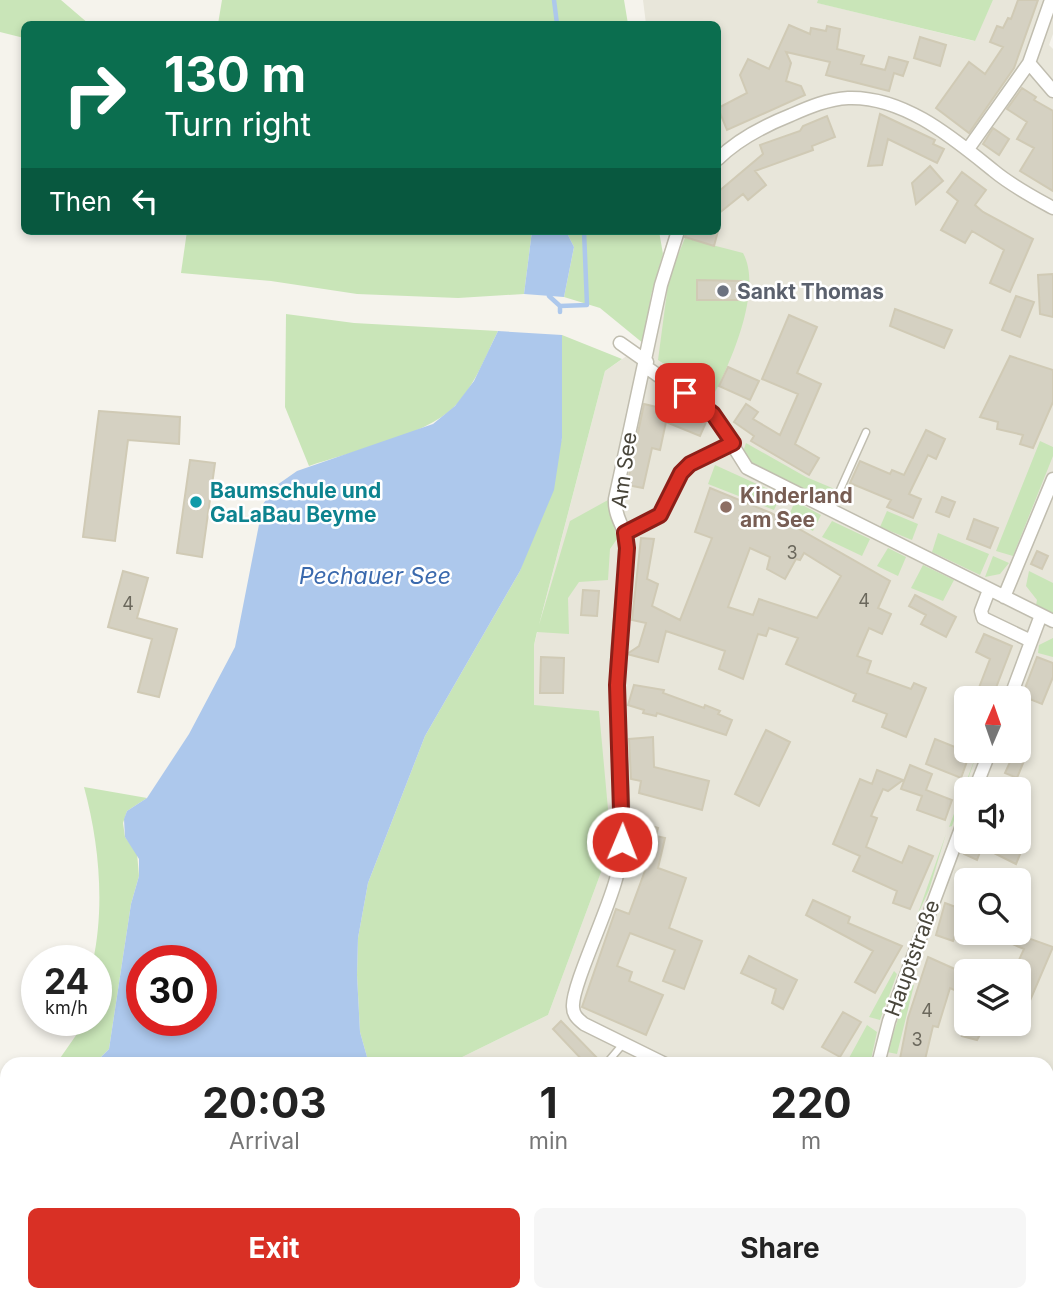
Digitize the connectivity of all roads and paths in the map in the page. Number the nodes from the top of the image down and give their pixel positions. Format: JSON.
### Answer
{"nodes":[{"id":1,"x":1051,"y":0,"type":"edge"},
{"id":2,"x":1029,"y":63,"type":"junction"},
{"id":3,"x":1053,"y":91,"type":"edge"},
{"id":4,"x":968,"y":149,"type":"junction"},
{"id":5,"x":721,"y":157,"type":"edge"},
{"id":6,"x":1053,"y":208,"type":"edge"},
{"id":7,"x":677,"y":235,"type":"edge"},
{"id":8,"x":620,"y":343,"type":"dead end"},
{"id":9,"x":646,"y":365,"type":"junction"},
{"id":10,"x":866,"y":432,"type":"dead end"},
{"id":11,"x":733,"y":443,"type":"junction"},
{"id":12,"x":1053,"y":479,"type":"edge"},
{"id":13,"x":831,"y":510,"type":"junction"},
{"id":14,"x":625,"y":533,"type":"junction"},
{"id":15,"x":989,"y":590,"type":"junction"},
{"id":16,"x":1004,"y":597,"type":"junction"},
{"id":17,"x":1047,"y":618,"type":"edge"},
{"id":18,"x":1031,"y":641,"type":"junction"},
{"id":19,"x":1014,"y":686,"type":"edge"},
{"id":20,"x":954,"y":846,"type":"edge"},
{"id":21,"x":624,"y":1042,"type":"junction"},
{"id":22,"x":612,"y":1057,"type":"edge"},
{"id":23,"x":652,"y":1057,"type":"edge"},
{"id":24,"x":880,"y":1057,"type":"edge"}],
"edges":[{"from":1,"to":2,"type":"street"},
{"from":2,"to":3,"type":"street"},
{"from":2,"to":4,"type":"street"},
{"from":4,"to":5,"type":"street"},
{"from":4,"to":6,"type":"street"},
{"from":7,"to":9,"type":"street","name":"Am See"},
{"from":8,"to":9,"type":"street"},
{"from":9,"to":11,"type":"street"},
{"from":9,"to":14,"type":"street","name":"Am See"},
{"from":10,"to":13,"type":"lane"},
{"from":11,"to":13,"type":"street"},
{"from":11,"to":14,"type":"street"},
{"from":12,"to":16,"type":"street"},
{"from":13,"to":15,"type":"street"},
{"from":14,"to":21,"type":"street","name":"Am See"},
{"from":15,"to":16,"type":"street"},
{"from":15,"to":18,"type":"street"},
{"from":16,"to":17,"type":"street"},
{"from":17,"to":18,"type":"street"},
{"from":18,"to":19,"type":"street"},
{"from":20,"to":24,"type":"street","name":"Hauptstraße"},
{"from":21,"to":22,"type":"lane"},
{"from":21,"to":23,"type":"street","name":"Am See"}]}
